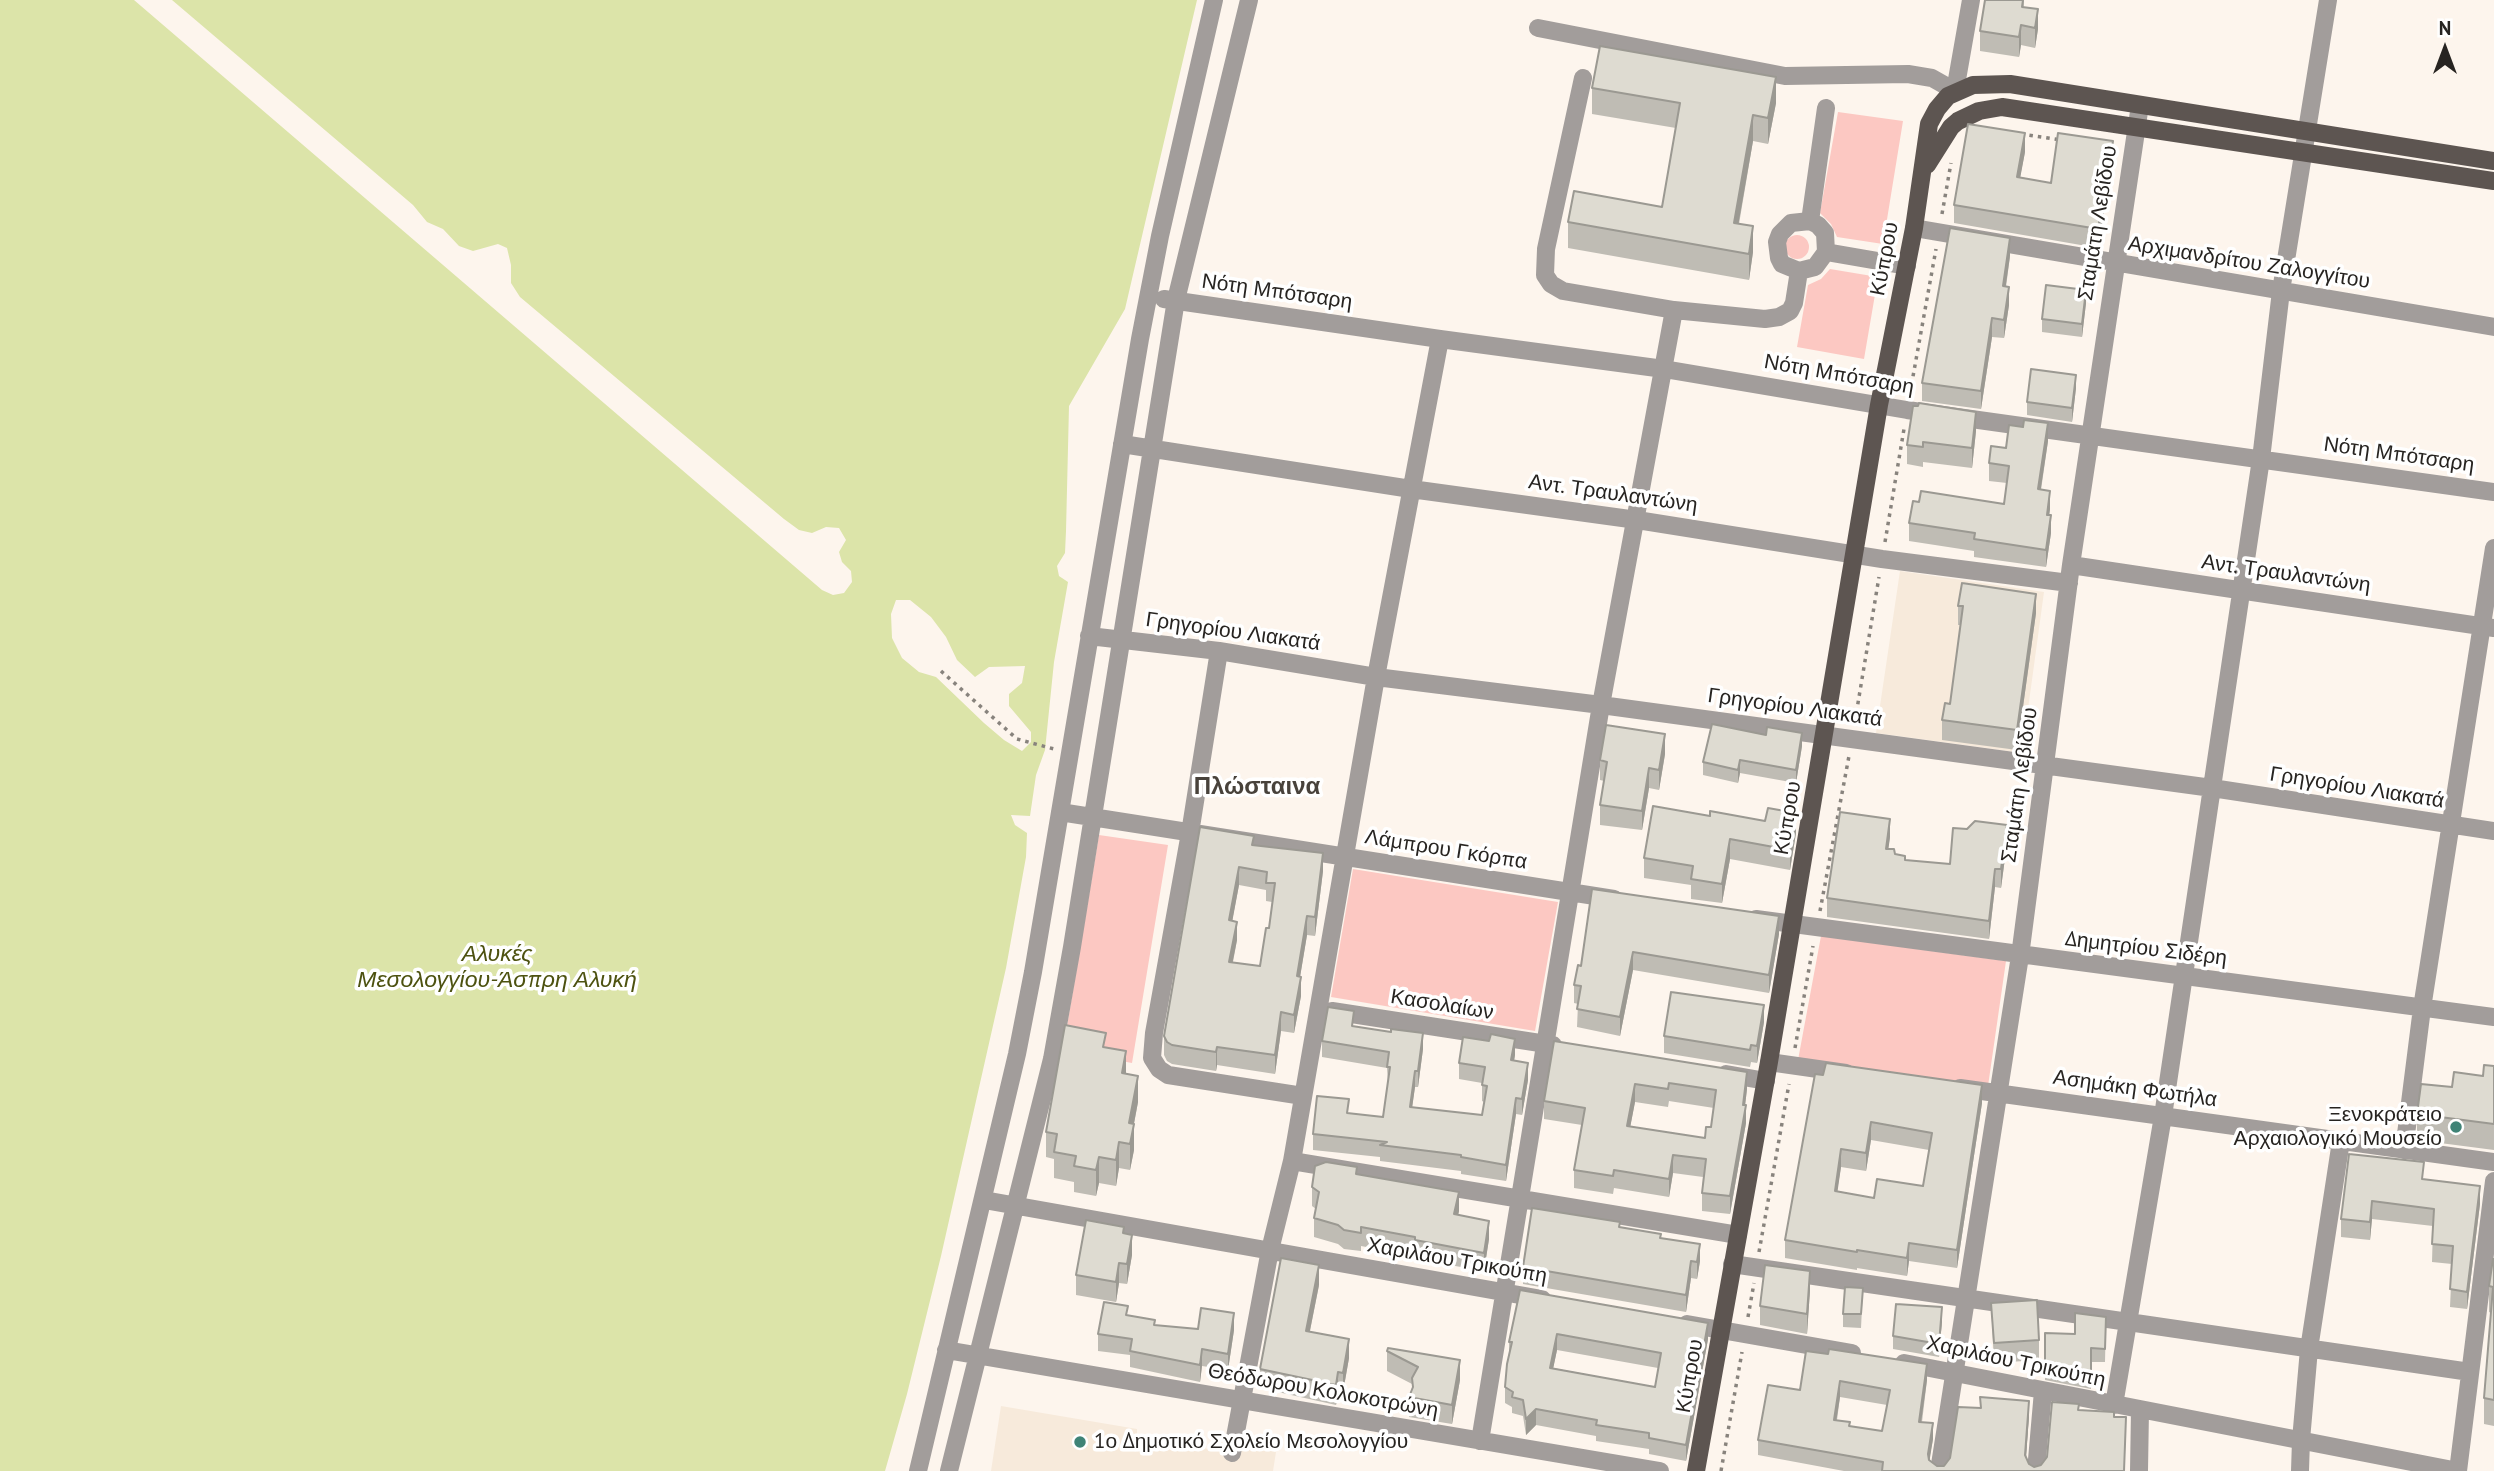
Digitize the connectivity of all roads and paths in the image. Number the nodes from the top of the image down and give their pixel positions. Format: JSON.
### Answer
{"nodes":[{"id":1,"x":1214,"y":0,"type":"edge"},
{"id":2,"x":1249,"y":0,"type":"edge"},
{"id":3,"x":1971,"y":0,"type":"edge"},
{"id":4,"x":2328,"y":0,"type":"edge"},
{"id":5,"x":1538,"y":28,"type":"dead end"},
{"id":6,"x":1583,"y":78,"type":"dead end"},
{"id":7,"x":1961,"y":89,"type":"junction"},
{"id":8,"x":2140,"y":105,"type":"junction"},
{"id":9,"x":1826,"y":108,"type":"dead end"},
{"id":10,"x":2136,"y":127,"type":"junction"},
{"id":11,"x":2308,"y":131,"type":"junction"},
{"id":12,"x":2014,"y":133,"type":"edge"},
{"id":13,"x":2064,"y":140,"type":"edge"},
{"id":14,"x":2304,"y":152,"type":"junction"},
{"id":15,"x":1952,"y":159,"type":"dead end"},
{"id":16,"x":2494,"y":161,"type":"edge"},
{"id":17,"x":1923,"y":172,"type":"junction"},
{"id":18,"x":2494,"y":181,"type":"edge"},
{"id":19,"x":1810,"y":221,"type":"junction"},
{"id":20,"x":1914,"y":229,"type":"junction"},
{"id":21,"x":1938,"y":233,"type":"junction"},
{"id":22,"x":1826,"y":252,"type":"junction"},
{"id":23,"x":2115,"y":264,"type":"junction"},
{"id":24,"x":1907,"y":266,"type":"junction"},
{"id":25,"x":1799,"y":271,"type":"junction"},
{"id":26,"x":2281,"y":291,"type":"junction"},
{"id":27,"x":1149,"y":296,"type":"junction"},
{"id":28,"x":1176,"y":300,"type":"junction"},
{"id":29,"x":1674,"y":310,"type":"junction"},
{"id":30,"x":2494,"y":327,"type":"edge"},
{"id":31,"x":1440,"y":340,"type":"junction"},
{"id":32,"x":1664,"y":369,"type":"junction"},
{"id":33,"x":1879,"y":405,"type":"junction"},
{"id":34,"x":1907,"y":410,"type":"junction"},
{"id":35,"x":2089,"y":436,"type":"junction"},
{"id":36,"x":1122,"y":444,"type":"junction"},
{"id":37,"x":1152,"y":448,"type":"junction"},
{"id":38,"x":2261,"y":459,"type":"junction"},
{"id":39,"x":1411,"y":489,"type":"junction"},
{"id":40,"x":2494,"y":492,"type":"edge"},
{"id":41,"x":1637,"y":520,"type":"junction"},
{"id":42,"x":2494,"y":548,"type":"edge"},
{"id":43,"x":1854,"y":554,"type":"junction"},
{"id":44,"x":1882,"y":559,"type":"junction"},
{"id":45,"x":2070,"y":574,"type":"junction"},
{"id":46,"x":2242,"y":590,"type":"junction"},
{"id":47,"x":2488,"y":627,"type":"edge"},
{"id":48,"x":1089,"y":636,"type":"junction"},
{"id":49,"x":1120,"y":639,"type":"junction"},
{"id":50,"x":1219,"y":650,"type":"junction"},
{"id":51,"x":941,"y":671,"type":"dead end"},
{"id":52,"x":1376,"y":677,"type":"junction"},
{"id":53,"x":1601,"y":705,"type":"junction"},
{"id":54,"x":1826,"y":736,"type":"junction"},
{"id":55,"x":1852,"y":739,"type":"junction"},
{"id":56,"x":1050,"y":748,"type":"dead end"},
{"id":57,"x":2045,"y":766,"type":"junction"},
{"id":58,"x":2213,"y":788,"type":"junction"},
{"id":59,"x":1060,"y":812,"type":"junction"},
{"id":60,"x":1092,"y":818,"type":"junction"},
{"id":61,"x":2450,"y":825,"type":"junction"},
{"id":62,"x":2494,"y":831,"type":"edge"},
{"id":63,"x":1190,"y":833,"type":"junction"},
{"id":64,"x":1345,"y":857,"type":"junction"},
{"id":65,"x":1572,"y":893,"type":"junction"},
{"id":66,"x":1627,"y":901,"type":"edge"},
{"id":67,"x":1738,"y":917,"type":"edge"},
{"id":68,"x":1793,"y":925,"type":"junction"},
{"id":69,"x":1816,"y":928,"type":"junction"},
{"id":70,"x":2020,"y":956,"type":"junction"},
{"id":71,"x":2184,"y":977,"type":"junction"},
{"id":72,"x":2422,"y":1008,"type":"junction"},
{"id":73,"x":1318,"y":1009,"type":"junction"},
{"id":74,"x":2494,"y":1017,"type":"edge"},
{"id":75,"x":1544,"y":1044,"type":"junction"},
{"id":76,"x":1570,"y":1048,"type":"edge"},
{"id":77,"x":1769,"y":1062,"type":"junction"},
{"id":78,"x":1792,"y":1065,"type":"junction"},
{"id":79,"x":1714,"y":1072,"type":"edge"},
{"id":80,"x":1861,"y":1075,"type":"edge"},
{"id":81,"x":1766,"y":1081,"type":"junction"},
{"id":82,"x":1944,"y":1086,"type":"edge"},
{"id":83,"x":1999,"y":1094,"type":"junction"},
{"id":84,"x":1303,"y":1096,"type":"junction"},
{"id":85,"x":2163,"y":1116,"type":"junction"},
{"id":86,"x":2341,"y":1141,"type":"junction"},
{"id":87,"x":2404,"y":1150,"type":"junction"},
{"id":88,"x":1292,"y":1161,"type":"junction"},
{"id":89,"x":2494,"y":1162,"type":"edge"},
{"id":90,"x":2494,"y":1181,"type":"edge"},
{"id":91,"x":1518,"y":1199,"type":"junction"},
{"id":92,"x":984,"y":1200,"type":"junction"},
{"id":93,"x":1017,"y":1206,"type":"junction"},
{"id":94,"x":1738,"y":1235,"type":"junction"},
{"id":95,"x":1270,"y":1250,"type":"junction"},
{"id":96,"x":1732,"y":1264,"type":"junction"},
{"id":97,"x":1503,"y":1292,"type":"junction"},
{"id":98,"x":1965,"y":1298,"type":"junction"},
{"id":99,"x":1558,"y":1301,"type":"edge"},
{"id":100,"x":1667,"y":1321,"type":"edge"},
{"id":101,"x":2128,"y":1322,"type":"junction"},
{"id":102,"x":1721,"y":1330,"type":"junction"},
{"id":103,"x":2309,"y":1349,"type":"junction"},
{"id":104,"x":946,"y":1350,"type":"junction"},
{"id":105,"x":979,"y":1355,"type":"junction"},
{"id":106,"x":1954,"y":1371,"type":"junction"},
{"id":107,"x":2470,"y":1373,"type":"junction"},
{"id":108,"x":2043,"y":1391,"type":"junction"},
{"id":109,"x":1242,"y":1399,"type":"junction"},
{"id":110,"x":2114,"y":1405,"type":"junction"},
{"id":111,"x":2140,"y":1410,"type":"junction"},
{"id":112,"x":1480,"y":1440,"type":"junction"},
{"id":113,"x":2301,"y":1440,"type":"junction"},
{"id":114,"x":1231,"y":1453,"type":"dead end"},
{"id":115,"x":918,"y":1471,"type":"edge"},
{"id":116,"x":949,"y":1471,"type":"edge"},
{"id":117,"x":1660,"y":1471,"type":"edge"},
{"id":118,"x":1696,"y":1471,"type":"edge"},
{"id":119,"x":1939,"y":1471,"type":"edge"},
{"id":120,"x":2036,"y":1471,"type":"edge"},
{"id":121,"x":2139,"y":1471,"type":"edge"},
{"id":122,"x":2300,"y":1471,"type":"edge"},
{"id":123,"x":2458,"y":1471,"type":"edge"}],
"edges":[{"from":1,"to":27,"type":"street"},
{"from":2,"to":28,"type":"street"},
{"from":3,"to":7,"type":"street"},
{"from":4,"to":11,"type":"street"},
{"from":5,"to":7,"type":"street"},
{"from":6,"to":29,"type":"street"},
{"from":7,"to":8,"type":"main road"},
{"from":7,"to":17,"type":"main road","name":"Κύπρου"},
{"from":8,"to":10,"type":"street","name":"Σταμάτη Λεβίδου"},
{"from":8,"to":11,"type":"main road"},
{"from":9,"to":19,"type":"street"},
{"from":10,"to":14,"type":"main road"},
{"from":10,"to":17,"type":"main road","name":"Κύπρου"},
{"from":10,"to":23,"type":"street","name":"Σταμάτη Λεβίδου"},
{"from":11,"to":14,"type":"street"},
{"from":11,"to":16,"type":"main road"},
{"from":12,"to":13,"type":"path"},
{"from":14,"to":18,"type":"main road"},
{"from":14,"to":26,"type":"street"},
{"from":15,"to":21,"type":"path"},
{"from":17,"to":20,"type":"main road","name":"Κύπρου"},
{"from":19,"to":22,"type":"street"},
{"from":19,"to":25,"type":"street"},
{"from":20,"to":21,"type":"street","name":"Αρχιμανδρίτου Ζαλογγίτου"},
{"from":20,"to":24,"type":"main road","name":"Κύπρου"},
{"from":21,"to":23,"type":"street","name":"Αρχιμανδρίτου Ζαλογγίτου"},
{"from":21,"to":34,"type":"path"},
{"from":22,"to":24,"type":"street"},
{"from":22,"to":25,"type":"street"},
{"from":23,"to":26,"type":"street","name":"Αρχιμανδρίτου Ζαλογγίτου"},
{"from":23,"to":35,"type":"street","name":"Σταμάτη Λεβίδου"},
{"from":24,"to":33,"type":"main road","name":"Κύπρου"},
{"from":25,"to":29,"type":"street"},
{"from":26,"to":30,"type":"street","name":"Αρχιμανδρίτου Ζαλογγίτου"},
{"from":26,"to":38,"type":"street"},
{"from":27,"to":28,"type":"street","name":"Νότη Μπότσαρη"},
{"from":27,"to":36,"type":"street"},
{"from":28,"to":31,"type":"street","name":"Νότη Μπότσαρη"},
{"from":28,"to":37,"type":"street"},
{"from":29,"to":32,"type":"street"},
{"from":31,"to":32,"type":"street","name":"Νότη Μπότσαρη"},
{"from":31,"to":39,"type":"street"},
{"from":32,"to":33,"type":"street","name":"Νότη Μπότσαρη"},
{"from":32,"to":41,"type":"street"},
{"from":33,"to":34,"type":"street","name":"Νότη Μπότσαρη"},
{"from":33,"to":43,"type":"main road","name":"Κύπρου"},
{"from":34,"to":35,"type":"street","name":"Νότη Μπότσαρη"},
{"from":34,"to":44,"type":"path"},
{"from":35,"to":38,"type":"street","name":"Νότη Μπότσαρη"},
{"from":35,"to":45,"type":"street","name":"Σταμάτη Λεβίδου"},
{"from":36,"to":37,"type":"street","name":"Αντ. Τραυλαντώνη"},
{"from":36,"to":48,"type":"street"},
{"from":37,"to":39,"type":"street","name":"Αντ. Τραυλαντώνη"},
{"from":37,"to":49,"type":"street"},
{"from":38,"to":40,"type":"street","name":"Νότη Μπότσαρη"},
{"from":38,"to":46,"type":"street"},
{"from":39,"to":41,"type":"street","name":"Αντ. Τραυλαντώνη"},
{"from":39,"to":52,"type":"street"},
{"from":41,"to":43,"type":"street","name":"Αντ. Τραυλαντώνη"},
{"from":41,"to":53,"type":"street"},
{"from":42,"to":47,"type":"street"},
{"from":43,"to":44,"type":"street","name":"Αντ. Τραυλαντώνη"},
{"from":43,"to":54,"type":"main road","name":"Κύπρου"},
{"from":44,"to":45,"type":"street","name":"Αντ. Τραυλαντώνη"},
{"from":44,"to":55,"type":"path"},
{"from":45,"to":46,"type":"street","name":"Αντ. Τραυλαντώνη"},
{"from":45,"to":57,"type":"street","name":"Σταμάτη Λεβίδου"},
{"from":46,"to":47,"type":"street","name":"Αντ. Τραυλαντώνη"},
{"from":46,"to":58,"type":"street"},
{"from":47,"to":61,"type":"street"},
{"from":48,"to":49,"type":"street","name":"Γρηγορίου Λιακατά"},
{"from":48,"to":59,"type":"street"},
{"from":49,"to":50,"type":"street","name":"Γρηγορίου Λιακατά"},
{"from":49,"to":60,"type":"street"},
{"from":50,"to":52,"type":"street","name":"Γρηγορίου Λιακατά"},
{"from":50,"to":63,"type":"street"},
{"from":51,"to":56,"type":"path"},
{"from":52,"to":53,"type":"street","name":"Γρηγορίου Λιακατά"},
{"from":52,"to":64,"type":"street"},
{"from":53,"to":54,"type":"street","name":"Γρηγορίου Λιακατά"},
{"from":53,"to":65,"type":"street"},
{"from":54,"to":55,"type":"street","name":"Γρηγορίου Λιακατά"},
{"from":54,"to":68,"type":"main road","name":"Κύπρου"},
{"from":55,"to":57,"type":"street","name":"Γρηγορίου Λιακατά"},
{"from":55,"to":69,"type":"path"},
{"from":57,"to":58,"type":"street","name":"Γρηγορίου Λιακατά"},
{"from":57,"to":70,"type":"street","name":"Σταμάτη Λεβίδου"},
{"from":58,"to":61,"type":"street","name":"Γρηγορίου Λιακατά"},
{"from":58,"to":71,"type":"street"},
{"from":59,"to":60,"type":"street","name":"Λάμπρου Γκόρπα"},
{"from":59,"to":92,"type":"street"},
{"from":60,"to":63,"type":"street","name":"Λάμπρου Γκόρπα"},
{"from":60,"to":93,"type":"street"},
{"from":61,"to":62,"type":"street","name":"Γρηγορίου Λιακατά"},
{"from":61,"to":72,"type":"street"},
{"from":63,"to":64,"type":"street","name":"Λάμπρου Γκόρπα"},
{"from":63,"to":84,"type":"street"},
{"from":64,"to":65,"type":"street","name":"Λάμπρου Γκόρπα"},
{"from":64,"to":73,"type":"street"},
{"from":65,"to":66,"type":"street","name":"Λάμπρου Γκόρπα"},
{"from":65,"to":75,"type":"street"},
{"from":67,"to":68,"type":"street"},
{"from":68,"to":69,"type":"street","name":"Δημητρίου Σιδέρη"},
{"from":68,"to":77,"type":"main road","name":"Κύπρου"},
{"from":69,"to":70,"type":"street","name":"Δημητρίου Σιδέρη"},
{"from":69,"to":78,"type":"path"},
{"from":70,"to":71,"type":"street","name":"Δημητρίου Σιδέρη"},
{"from":70,"to":83,"type":"street","name":"Σταμάτη Λεβίδου"},
{"from":71,"to":72,"type":"street","name":"Δημητρίου Σιδέρη"},
{"from":71,"to":85,"type":"street"},
{"from":72,"to":74,"type":"street","name":"Δημητρίου Σιδέρη"},
{"from":72,"to":87,"type":"street"},
{"from":73,"to":75,"type":"street","name":"Κασολαίων"},
{"from":73,"to":84,"type":"street"},
{"from":75,"to":76,"type":"street","name":"Κασολαίων"},
{"from":75,"to":91,"type":"street"},
{"from":77,"to":78,"type":"street"},
{"from":77,"to":81,"type":"main road","name":"Κύπρου"},
{"from":78,"to":80,"type":"street"},
{"from":79,"to":81,"type":"street"},
{"from":81,"to":94,"type":"main road","name":"Κύπρου"},
{"from":82,"to":83,"type":"street","name":"Ασημάκη Φωτήλα"},
{"from":83,"to":85,"type":"street","name":"Ασημάκη Φωτήλα"},
{"from":83,"to":98,"type":"street","name":"Σταμάτη Λεβίδου"},
{"from":84,"to":88,"type":"street"},
{"from":85,"to":86,"type":"street","name":"Ασημάκη Φωτήλα"},
{"from":85,"to":101,"type":"street"},
{"from":86,"to":87,"type":"street","name":"Ασημάκη Φωτήλα"},
{"from":86,"to":103,"type":"street"},
{"from":87,"to":89,"type":"street","name":"Ασημάκη Φωτήλα"},
{"from":88,"to":91,"type":"street"},
{"from":88,"to":95,"type":"street"},
{"from":90,"to":107,"type":"street"},
{"from":91,"to":94,"type":"street"},
{"from":91,"to":97,"type":"street"},
{"from":92,"to":93,"type":"street","name":"Χαριλάου Τρικούπη"},
{"from":92,"to":104,"type":"street"},
{"from":93,"to":95,"type":"street","name":"Χαριλάου Τρικούπη"},
{"from":93,"to":105,"type":"street"},
{"from":94,"to":96,"type":"main road","name":"Κύπρου"},
{"from":95,"to":97,"type":"street","name":"Χαριλάου Τρικούπη"},
{"from":95,"to":109,"type":"street"},
{"from":96,"to":98,"type":"street"},
{"from":96,"to":102,"type":"main road","name":"Κύπρου"},
{"from":97,"to":99,"type":"street","name":"Χαριλάου Τρικούπη"},
{"from":97,"to":112,"type":"street"},
{"from":98,"to":101,"type":"street"},
{"from":98,"to":106,"type":"street","name":"Σταμάτη Λεβίδου"},
{"from":100,"to":102,"type":"street","name":"Χαριλάου Τρικούπη"},
{"from":101,"to":103,"type":"street"},
{"from":101,"to":110,"type":"street"},
{"from":102,"to":106,"type":"street","name":"Χαριλάου Τρικούπη"},
{"from":102,"to":118,"type":"main road","name":"Κύπρου"},
{"from":103,"to":107,"type":"street"},
{"from":103,"to":113,"type":"street"},
{"from":104,"to":105,"type":"street","name":"Θεόδωρου Κολοκοτρώνη"},
{"from":104,"to":115,"type":"street"},
{"from":105,"to":109,"type":"street","name":"Θεόδωρου Κολοκοτρώνη"},
{"from":105,"to":116,"type":"street"},
{"from":106,"to":108,"type":"street","name":"Χαριλάου Τρικούπη"},
{"from":106,"to":119,"type":"street","name":"Σταμάτη Λεβίδου"},
{"from":107,"to":123,"type":"street"},
{"from":108,"to":110,"type":"street","name":"Χαριλάου Τρικούπη"},
{"from":108,"to":120,"type":"street"},
{"from":109,"to":112,"type":"street","name":"Θεόδωρου Κολοκοτρώνη"},
{"from":109,"to":114,"type":"street"},
{"from":110,"to":111,"type":"street","name":"Χαριλάου Τρικούπη"},
{"from":111,"to":113,"type":"street","name":"Χαριλάου Τρικούπη"},
{"from":111,"to":121,"type":"street"},
{"from":112,"to":117,"type":"street","name":"Θεόδωρου Κολοκοτρώνη"},
{"from":113,"to":122,"type":"street"},
{"from":113,"to":123,"type":"street","name":"Χαριλάου Τρικούπη"}]}
